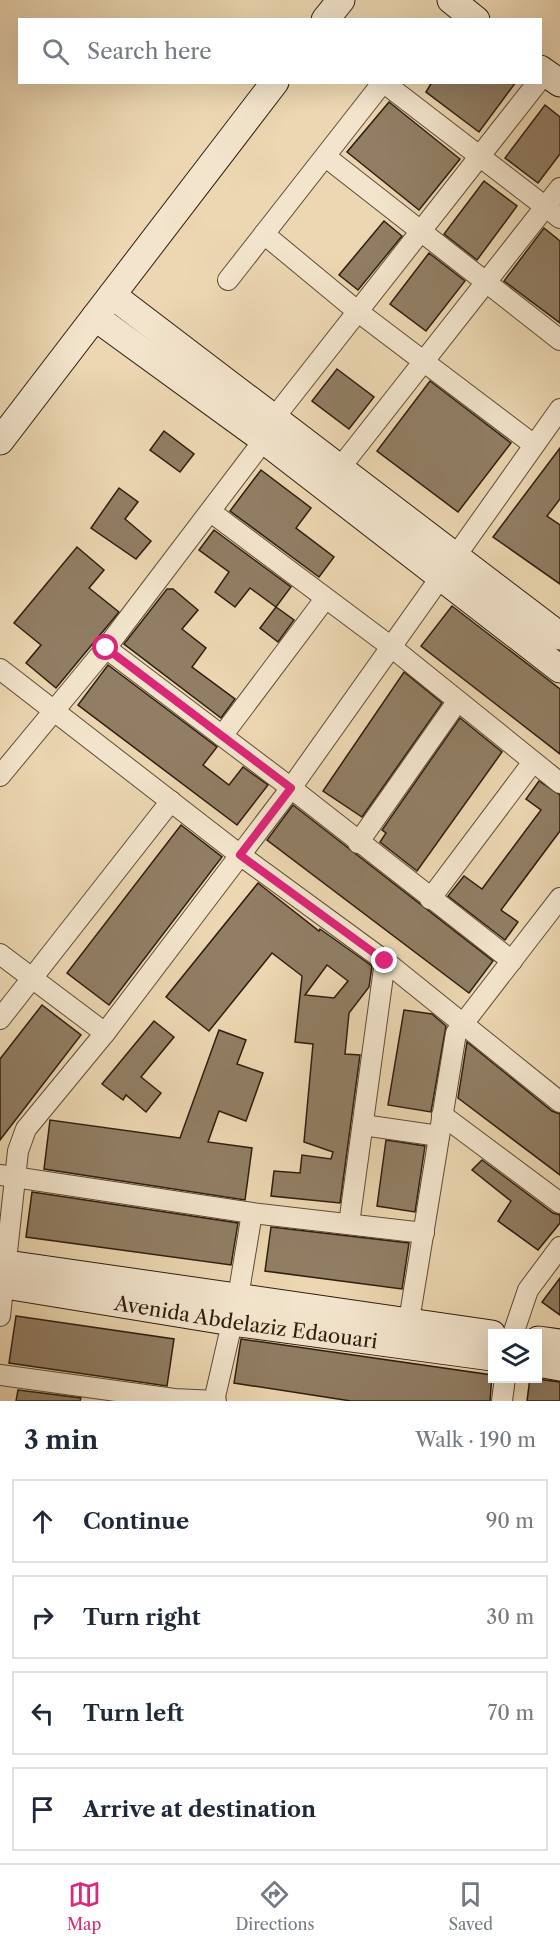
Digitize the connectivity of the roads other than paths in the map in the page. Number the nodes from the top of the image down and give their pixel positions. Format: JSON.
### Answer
{"nodes":[{"id":1,"x":340,"y":0,"type":"edge"},
{"id":2,"x":451,"y":0,"type":"edge"},
{"id":3,"x":326,"y":18,"type":"edge"},
{"id":4,"x":474,"y":18,"type":"edge"},
{"id":5,"x":273,"y":84,"type":"edge"},
{"id":6,"x":381,"y":84,"type":"edge"},
{"id":7,"x":386,"y":84,"type":"edge"},
{"id":8,"x":539,"y":84,"type":"edge"},
{"id":9,"x":326,"y":157,"type":"junction"},
{"id":10,"x":480,"y":157,"type":"junction"},
{"id":11,"x":560,"y":188,"type":"edge"},
{"id":12,"x":553,"y":212,"type":"edge"},
{"id":13,"x":423,"y":231,"type":"junction"},
{"id":14,"x":264,"y":234,"type":"junction"},
{"id":15,"x":228,"y":280,"type":"dead end"},
{"id":16,"x":487,"y":281,"type":"junction"},
{"id":17,"x":112,"y":295,"type":"junction"},
{"id":18,"x":357,"y":311,"type":"junction"},
{"id":19,"x":95,"y":317,"type":"junction"},
{"id":20,"x":560,"y":340,"type":"edge"},
{"id":21,"x":423,"y":361,"type":"junction"},
{"id":22,"x":560,"y":409,"type":"edge"},
{"id":23,"x":269,"y":429,"type":"junction"},
{"id":24,"x":0,"y":441,"type":"edge"},
{"id":25,"x":534,"y":445,"type":"junction"},
{"id":26,"x":332,"y":477,"type":"junction"},
{"id":27,"x":212,"y":512,"type":"junction"},
{"id":28,"x":447,"y":567,"type":"junction"},
{"id":29,"x":325,"y":599,"type":"junction"},
{"id":30,"x":560,"y":636,"type":"edge"},
{"id":31,"x":390,"y":646,"type":"junction"},
{"id":32,"x":106,"y":648,"type":"junction"},
{"id":33,"x":0,"y":669,"type":"edge"},
{"id":34,"x":560,"y":669,"type":"edge"},
{"id":35,"x":457,"y":702,"type":"junction"},
{"id":36,"x":54,"y":710,"type":"junction"},
{"id":37,"x":222,"y":736,"type":"junction"},
{"id":38,"x":532,"y":762,"type":"junction"},
{"id":39,"x":0,"y":776,"type":"edge"},
{"id":40,"x":560,"y":783,"type":"edge"},
{"id":41,"x":291,"y":788,"type":"junction"},
{"id":42,"x":171,"y":801,"type":"junction"},
{"id":43,"x":358,"y":843,"type":"junction"},
{"id":44,"x":240,"y":855,"type":"junction"},
{"id":45,"x":560,"y":898,"type":"edge"},
{"id":46,"x":430,"y":899,"type":"junction"},
{"id":47,"x":0,"y":954,"type":"edge"},
{"id":48,"x":385,"y":961,"type":"junction"},
{"id":49,"x":512,"y":961,"type":"junction"},
{"id":50,"x":32,"y":979,"type":"junction"},
{"id":51,"x":0,"y":1019,"type":"edge"},
{"id":52,"x":463,"y":1023,"type":"junction"},
{"id":53,"x":105,"y":1033,"type":"junction"},
{"id":54,"x":560,"y":1102,"type":"edge"},
{"id":55,"x":442,"y":1115,"type":"junction"},
{"id":56,"x":363,"y":1125,"type":"junction"},
{"id":57,"x":439,"y":1136,"type":"junction"},
{"id":58,"x":8,"y":1176,"type":"edge"},
{"id":59,"x":560,"y":1203,"type":"edge"},
{"id":60,"x":252,"y":1213,"type":"junction"},
{"id":61,"x":349,"y":1224,"type":"junction"},
{"id":62,"x":424,"y":1233,"type":"junction"},
{"id":63,"x":560,"y":1247,"type":"edge"},
{"id":64,"x":2,"y":1274,"type":"edge"},
{"id":65,"x":235,"y":1309,"type":"junction"},
{"id":66,"x":0,"y":1316,"type":"edge"},
{"id":67,"x":515,"y":1329,"type":"edge"},
{"id":68,"x":407,"y":1334,"type":"junction"},
{"id":69,"x":488,"y":1334,"type":"edge"},
{"id":70,"x":542,"y":1341,"type":"edge"},
{"id":71,"x":560,"y":1343,"type":"edge"},
{"id":72,"x":488,"y":1356,"type":"edge"},
{"id":73,"x":542,"y":1365,"type":"edge"},
{"id":74,"x":560,"y":1367,"type":"edge"},
{"id":75,"x":0,"y":1375,"type":"edge"},
{"id":76,"x":504,"y":1383,"type":"edge"},
{"id":77,"x":95,"y":1395,"type":"edge"},
{"id":78,"x":174,"y":1400,"type":"edge"},
{"id":79,"x":215,"y":1401,"type":"edge"},
{"id":80,"x":501,"y":1401,"type":"edge"}],
"edges":[{"from":1,"to":3,"type":"street"},
{"from":2,"to":4,"type":"street"},
{"from":5,"to":17,"type":"street"},
{"from":6,"to":9,"type":"street"},
{"from":7,"to":10,"type":"street"},
{"from":8,"to":10,"type":"street"},
{"from":9,"to":13,"type":"street"},
{"from":9,"to":14,"type":"street"},
{"from":10,"to":12,"type":"street"},
{"from":10,"to":13,"type":"street"},
{"from":11,"to":12,"type":"street"},
{"from":12,"to":16,"type":"street"},
{"from":13,"to":16,"type":"street"},
{"from":13,"to":18,"type":"street"},
{"from":14,"to":15,"type":"street"},
{"from":14,"to":18,"type":"street"},
{"from":16,"to":20,"type":"street"},
{"from":16,"to":21,"type":"street"},
{"from":17,"to":19,"type":"street"},
{"from":17,"to":23,"type":"street"},
{"from":18,"to":21,"type":"street"},
{"from":18,"to":23,"type":"street"},
{"from":19,"to":23,"type":"street"},
{"from":19,"to":24,"type":"street"},
{"from":21,"to":25,"type":"street"},
{"from":21,"to":26,"type":"street"},
{"from":22,"to":25,"type":"street"},
{"from":23,"to":26,"type":"street"},
{"from":23,"to":27,"type":"street"},
{"from":25,"to":28,"type":"street"},
{"from":26,"to":28,"type":"street"},
{"from":27,"to":29,"type":"street"},
{"from":27,"to":32,"type":"street"},
{"from":28,"to":30,"type":"street"},
{"from":28,"to":31,"type":"street"},
{"from":28,"to":34,"type":"street"},
{"from":29,"to":31,"type":"street"},
{"from":29,"to":37,"type":"street"},
{"from":31,"to":35,"type":"street"},
{"from":31,"to":41,"type":"street"},
{"from":32,"to":36,"type":"street"},
{"from":32,"to":37,"type":"street"},
{"from":33,"to":36,"type":"street"},
{"from":35,"to":38,"type":"street"},
{"from":35,"to":43,"type":"street"},
{"from":36,"to":39,"type":"street"},
{"from":36,"to":42,"type":"street"},
{"from":37,"to":41,"type":"street"},
{"from":38,"to":40,"type":"street"},
{"from":38,"to":46,"type":"street"},
{"from":41,"to":43,"type":"street"},
{"from":41,"to":44,"type":"street"},
{"from":42,"to":44,"type":"street"},
{"from":42,"to":50,"type":"street"},
{"from":43,"to":46,"type":"street"},
{"from":44,"to":48,"type":"street"},
{"from":44,"to":53,"type":"street"},
{"from":45,"to":49,"type":"street"},
{"from":46,"to":49,"type":"street"},
{"from":47,"to":50,"type":"street"},
{"from":48,"to":52,"type":"street"},
{"from":48,"to":56,"type":"street"},
{"from":49,"to":52,"type":"street"},
{"from":50,"to":51,"type":"street"},
{"from":50,"to":53,"type":"street"},
{"from":52,"to":54,"type":"street"},
{"from":52,"to":55,"type":"street"},
{"from":53,"to":58,"type":"street"},
{"from":55,"to":57,"type":"street"},
{"from":55,"to":59,"type":"street"},
{"from":56,"to":57,"type":"street"},
{"from":56,"to":61,"type":"street"},
{"from":57,"to":62,"type":"street"},
{"from":58,"to":60,"type":"street"},
{"from":58,"to":64,"type":"street"},
{"from":60,"to":61,"type":"street"},
{"from":60,"to":65,"type":"street"},
{"from":61,"to":62,"type":"street"},
{"from":62,"to":68,"type":"street"},
{"from":63,"to":67,"type":"street"},
{"from":64,"to":65,"type":"street","name":"Avenida Abdelaziz Edaouari"},
{"from":64,"to":66,"type":"street"},
{"from":65,"to":68,"type":"street","name":"Avenida Abdelaziz Edaouari"},
{"from":65,"to":79,"type":"street"},
{"from":68,"to":69,"type":"street","name":"Avenida Abdelaziz Edaouari"},
{"from":68,"to":72,"type":"street","name":"Avenida Abdelaziz Edaouari"},
{"from":70,"to":71,"type":"street"},
{"from":73,"to":74,"type":"street"},
{"from":75,"to":77,"type":"street"},
{"from":76,"to":80,"type":"street"},
{"from":77,"to":78,"type":"street"},
{"from":78,"to":79,"type":"street"}]}
